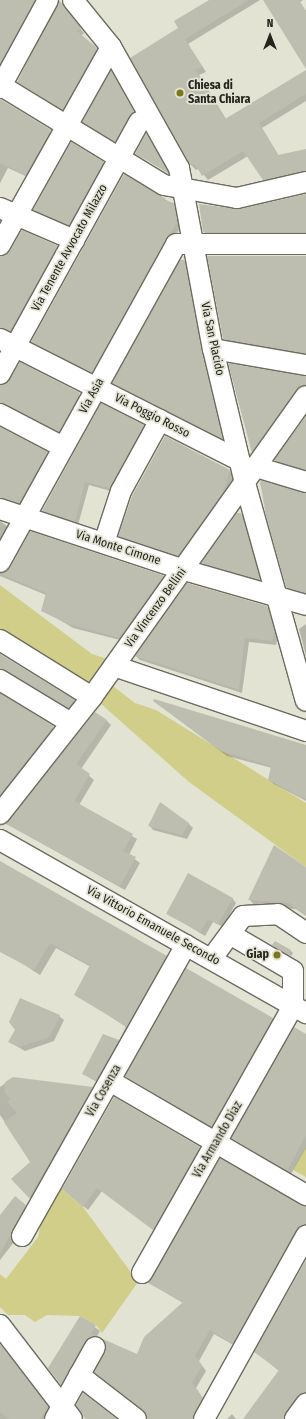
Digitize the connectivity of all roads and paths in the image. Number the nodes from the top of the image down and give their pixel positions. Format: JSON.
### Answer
{"nodes":[{"id":1,"x":48,"y":0,"type":"edge"},
{"id":2,"x":73,"y":0,"type":"edge"},
{"id":3,"x":111,"y":47,"type":"junction"},
{"id":4,"x":0,"y":86,"type":"edge"},
{"id":5,"x":140,"y":122,"type":"dead end"},
{"id":6,"x":67,"y":126,"type":"junction"},
{"id":7,"x":120,"y":158,"type":"junction"},
{"id":8,"x":306,"y":182,"type":"edge"},
{"id":9,"x":184,"y":190,"type":"junction"},
{"id":10,"x":8,"y":212,"type":"edge"},
{"id":11,"x":74,"y":240,"type":"junction"},
{"id":12,"x":192,"y":244,"type":"junction"},
{"id":13,"x":306,"y":244,"type":"edge"},
{"id":14,"x":0,"y":245,"type":"edge"},
{"id":15,"x":8,"y":343,"type":"edge"},
{"id":16,"x":213,"y":349,"type":"junction"},
{"id":17,"x":306,"y":365,"type":"edge"},
{"id":18,"x":0,"y":374,"type":"edge"},
{"id":19,"x":96,"y":388,"type":"junction"},
{"id":20,"x":306,"y":396,"type":"edge"},
{"id":21,"x":0,"y":414,"type":"edge"},
{"id":22,"x":160,"y":420,"type":"junction"},
{"id":23,"x":63,"y":447,"type":"junction"},
{"id":24,"x":246,"y":470,"type":"junction"},
{"id":25,"x":306,"y":482,"type":"edge"},
{"id":26,"x":0,"y":509,"type":"edge"},
{"id":27,"x":24,"y":517,"type":"junction"},
{"id":28,"x":104,"y":543,"type":"junction"},
{"id":29,"x":0,"y":562,"type":"edge"},
{"id":30,"x":184,"y":570,"type":"junction"},
{"id":31,"x":277,"y":596,"type":"junction"},
{"id":32,"x":306,"y":605,"type":"edge"},
{"id":33,"x":0,"y":640,"type":"edge"},
{"id":34,"x":114,"y":666,"type":"junction"},
{"id":35,"x":0,"y":680,"type":"edge"},
{"id":36,"x":92,"y":697,"type":"junction"},
{"id":37,"x":306,"y":701,"type":"edge"},
{"id":38,"x":71,"y":724,"type":"junction"},
{"id":39,"x":306,"y":732,"type":"edge"},
{"id":40,"x":0,"y":814,"type":"edge"},
{"id":41,"x":0,"y":840,"type":"edge"},
{"id":42,"x":306,"y":933,"type":"edge"},
{"id":43,"x":230,"y":934,"type":"junction"},
{"id":44,"x":186,"y":945,"type":"junction"},
{"id":45,"x":256,"y":949,"type":"junction"},
{"id":46,"x":212,"y":958,"type":"junction"},
{"id":47,"x":229,"y":968,"type":"junction"},
{"id":48,"x":300,"y":1010,"type":"edge"},
{"id":49,"x":110,"y":1081,"type":"junction"},
{"id":50,"x":216,"y":1143,"type":"junction"},
{"id":51,"x":306,"y":1195,"type":"edge"},
{"id":52,"x":22,"y":1236,"type":"dead end"},
{"id":53,"x":306,"y":1236,"type":"edge"},
{"id":54,"x":142,"y":1273,"type":"dead end"},
{"id":55,"x":0,"y":1325,"type":"edge"},
{"id":56,"x":95,"y":1346,"type":"dead end"},
{"id":57,"x":79,"y":1375,"type":"junction"},
{"id":58,"x":306,"y":1404,"type":"edge"},
{"id":59,"x":63,"y":1414,"type":"edge"},
{"id":60,"x":136,"y":1419,"type":"edge"},
{"id":61,"x":204,"y":1419,"type":"edge"},
{"id":62,"x":295,"y":1419,"type":"edge"}],
"edges":[{"from":1,"to":4,"type":"street"},
{"from":2,"to":3,"type":"street","name":"Via San Placido"},
{"from":3,"to":6,"type":"street"},
{"from":3,"to":9,"type":"street","name":"Via San Placido"},
{"from":4,"to":6,"type":"street"},
{"from":5,"to":7,"type":"street","name":"Via Tenente Avvocato Milazzo"},
{"from":6,"to":7,"type":"street"},
{"from":6,"to":10,"type":"street"},
{"from":7,"to":9,"type":"street"},
{"from":7,"to":11,"type":"street","name":"Via Tenente Avvocato Milazzo"},
{"from":8,"to":9,"type":"street"},
{"from":9,"to":12,"type":"street","name":"Via San Placido"},
{"from":10,"to":11,"type":"street"},
{"from":10,"to":14,"type":"street"},
{"from":11,"to":15,"type":"street","name":"Via Tenente Avvocato Milazzo"},
{"from":12,"to":13,"type":"street"},
{"from":12,"to":16,"type":"street","name":"Via San Placido"},
{"from":12,"to":19,"type":"street","name":"Via Asia"},
{"from":15,"to":18,"type":"street","name":"Via Tenente Avvocato Milazzo"},
{"from":15,"to":19,"type":"street","name":"Via Poggio Rosso"},
{"from":16,"to":17,"type":"street"},
{"from":16,"to":24,"type":"street","name":"Via San Placido"},
{"from":19,"to":22,"type":"street","name":"Via Poggio Rosso"},
{"from":19,"to":23,"type":"street","name":"Via Asia"},
{"from":20,"to":24,"type":"street","name":"Via Vincenzo Bellini"},
{"from":21,"to":23,"type":"street"},
{"from":22,"to":24,"type":"street","name":"Via Poggio Rosso"},
{"from":22,"to":28,"type":"street"},
{"from":23,"to":27,"type":"street","name":"Via Asia"},
{"from":24,"to":25,"type":"street","name":"Via Poggio Rosso"},
{"from":24,"to":30,"type":"street","name":"Via Vincenzo Bellini"},
{"from":24,"to":31,"type":"street","name":"Via San Placido"},
{"from":26,"to":27,"type":"street","name":"Via Monte Cimone"},
{"from":27,"to":28,"type":"street","name":"Via Monte Cimone"},
{"from":27,"to":29,"type":"street","name":"Via Asia"},
{"from":28,"to":30,"type":"street","name":"Via Monte Cimone"},
{"from":30,"to":31,"type":"street","name":"Via Monte Cimone"},
{"from":30,"to":34,"type":"street","name":"Via Vincenzo Bellini"},
{"from":31,"to":32,"type":"street","name":"Via Monte Cimone"},
{"from":31,"to":37,"type":"street","name":"Via San Placido"},
{"from":33,"to":36,"type":"street"},
{"from":34,"to":36,"type":"street","name":"Via Vincenzo Bellini"},
{"from":34,"to":39,"type":"street"},
{"from":35,"to":38,"type":"street"},
{"from":36,"to":38,"type":"street","name":"Via Vincenzo Bellini"},
{"from":38,"to":40,"type":"street","name":"Via Vincenzo Bellini"},
{"from":41,"to":44,"type":"street","name":"Via Vittorio Emanuele Secondo"},
{"from":42,"to":43,"type":"street"},
{"from":43,"to":45,"type":"street"},
{"from":43,"to":46,"type":"street"},
{"from":44,"to":46,"type":"street","name":"Via Vittorio Emanuele Secondo"},
{"from":44,"to":49,"type":"street","name":"Via Cosenza"},
{"from":45,"to":47,"type":"street"},
{"from":45,"to":48,"type":"street"},
{"from":46,"to":47,"type":"street","name":"Via Vittorio Emanuele Secondo"},
{"from":47,"to":48,"type":"street","name":"Via Vittorio Emanuele Secondo"},
{"from":48,"to":50,"type":"street","name":"Via Armando Diaz"},
{"from":49,"to":50,"type":"street"},
{"from":49,"to":52,"type":"street","name":"Via Cosenza"},
{"from":50,"to":51,"type":"street"},
{"from":50,"to":54,"type":"street","name":"Via Armando Diaz"},
{"from":53,"to":61,"type":"street"},
{"from":55,"to":59,"type":"street"},
{"from":56,"to":57,"type":"street"},
{"from":57,"to":59,"type":"street"},
{"from":57,"to":60,"type":"street"},
{"from":58,"to":62,"type":"street"}]}
